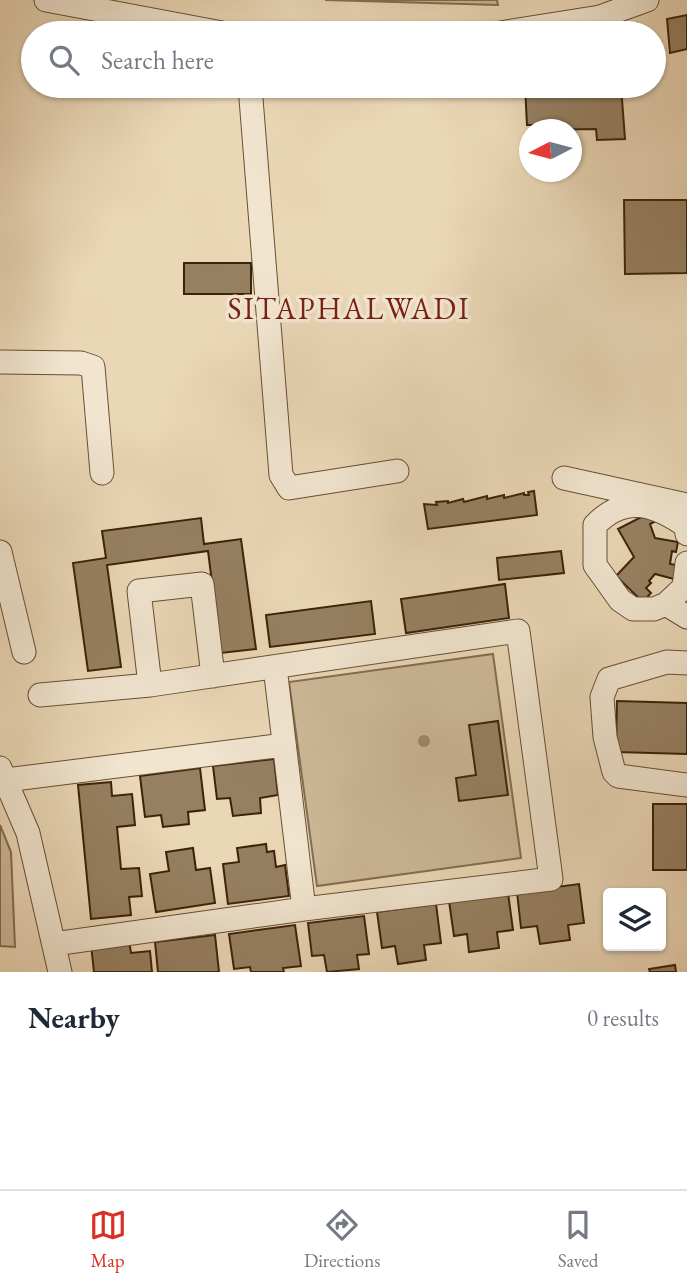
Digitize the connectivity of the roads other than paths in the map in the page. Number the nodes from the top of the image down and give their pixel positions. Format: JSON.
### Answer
{"nodes":[{"id":1,"x":46,"y":0,"type":"edge"},
{"id":2,"x":647,"y":0,"type":"edge"},
{"id":3,"x":599,"y":8,"type":"edge"},
{"id":4,"x":158,"y":21,"type":"edge"},
{"id":5,"x":548,"y":21,"type":"edge"},
{"id":6,"x":251,"y":98,"type":"edge"},
{"id":7,"x":0,"y":362,"type":"edge"},
{"id":8,"x":397,"y":471,"type":"dead end"},
{"id":9,"x":102,"y":473,"type":"dead end"},
{"id":10,"x":564,"y":478,"type":"dead end"},
{"id":11,"x":687,"y":505,"type":"edge"},
{"id":12,"x":687,"y":534,"type":"edge"},
{"id":13,"x":0,"y":552,"type":"edge"},
{"id":14,"x":687,"y":563,"type":"edge"},
{"id":15,"x":666,"y":604,"type":"junction"},
{"id":16,"x":687,"y":617,"type":"edge"},
{"id":17,"x":24,"y":652,"type":"dead end"},
{"id":18,"x":687,"y":663,"type":"edge"},
{"id":19,"x":275,"y":667,"type":"junction"},
{"id":20,"x":213,"y":676,"type":"junction"},
{"id":21,"x":150,"y":685,"type":"junction"},
{"id":22,"x":40,"y":695,"type":"dead end"},
{"id":23,"x":284,"y":745,"type":"junction"},
{"id":24,"x":3,"y":774,"type":"edge"},
{"id":25,"x":687,"y":785,"type":"edge"},
{"id":26,"x":304,"y":909,"type":"junction"},
{"id":27,"x":54,"y":944,"type":"junction"},
{"id":28,"x":60,"y":972,"type":"edge"}],
"edges":[{"from":1,"to":4,"type":"street"},
{"from":2,"to":3,"type":"street"},
{"from":3,"to":5,"type":"street"},
{"from":6,"to":8,"type":"street"},
{"from":7,"to":9,"type":"street"},
{"from":10,"to":11,"type":"street"},
{"from":12,"to":15,"type":"street"},
{"from":13,"to":17,"type":"street"},
{"from":14,"to":15,"type":"street"},
{"from":15,"to":16,"type":"street"},
{"from":18,"to":25,"type":"street"},
{"from":19,"to":20,"type":"street"},
{"from":19,"to":23,"type":"street"},
{"from":19,"to":26,"type":"street"},
{"from":20,"to":21,"type":"street"},
{"from":20,"to":21,"type":"street"},
{"from":21,"to":22,"type":"street"},
{"from":23,"to":24,"type":"street"},
{"from":23,"to":26,"type":"street"},
{"from":24,"to":27,"type":"street"},
{"from":26,"to":27,"type":"street"},
{"from":27,"to":28,"type":"street"}]}
